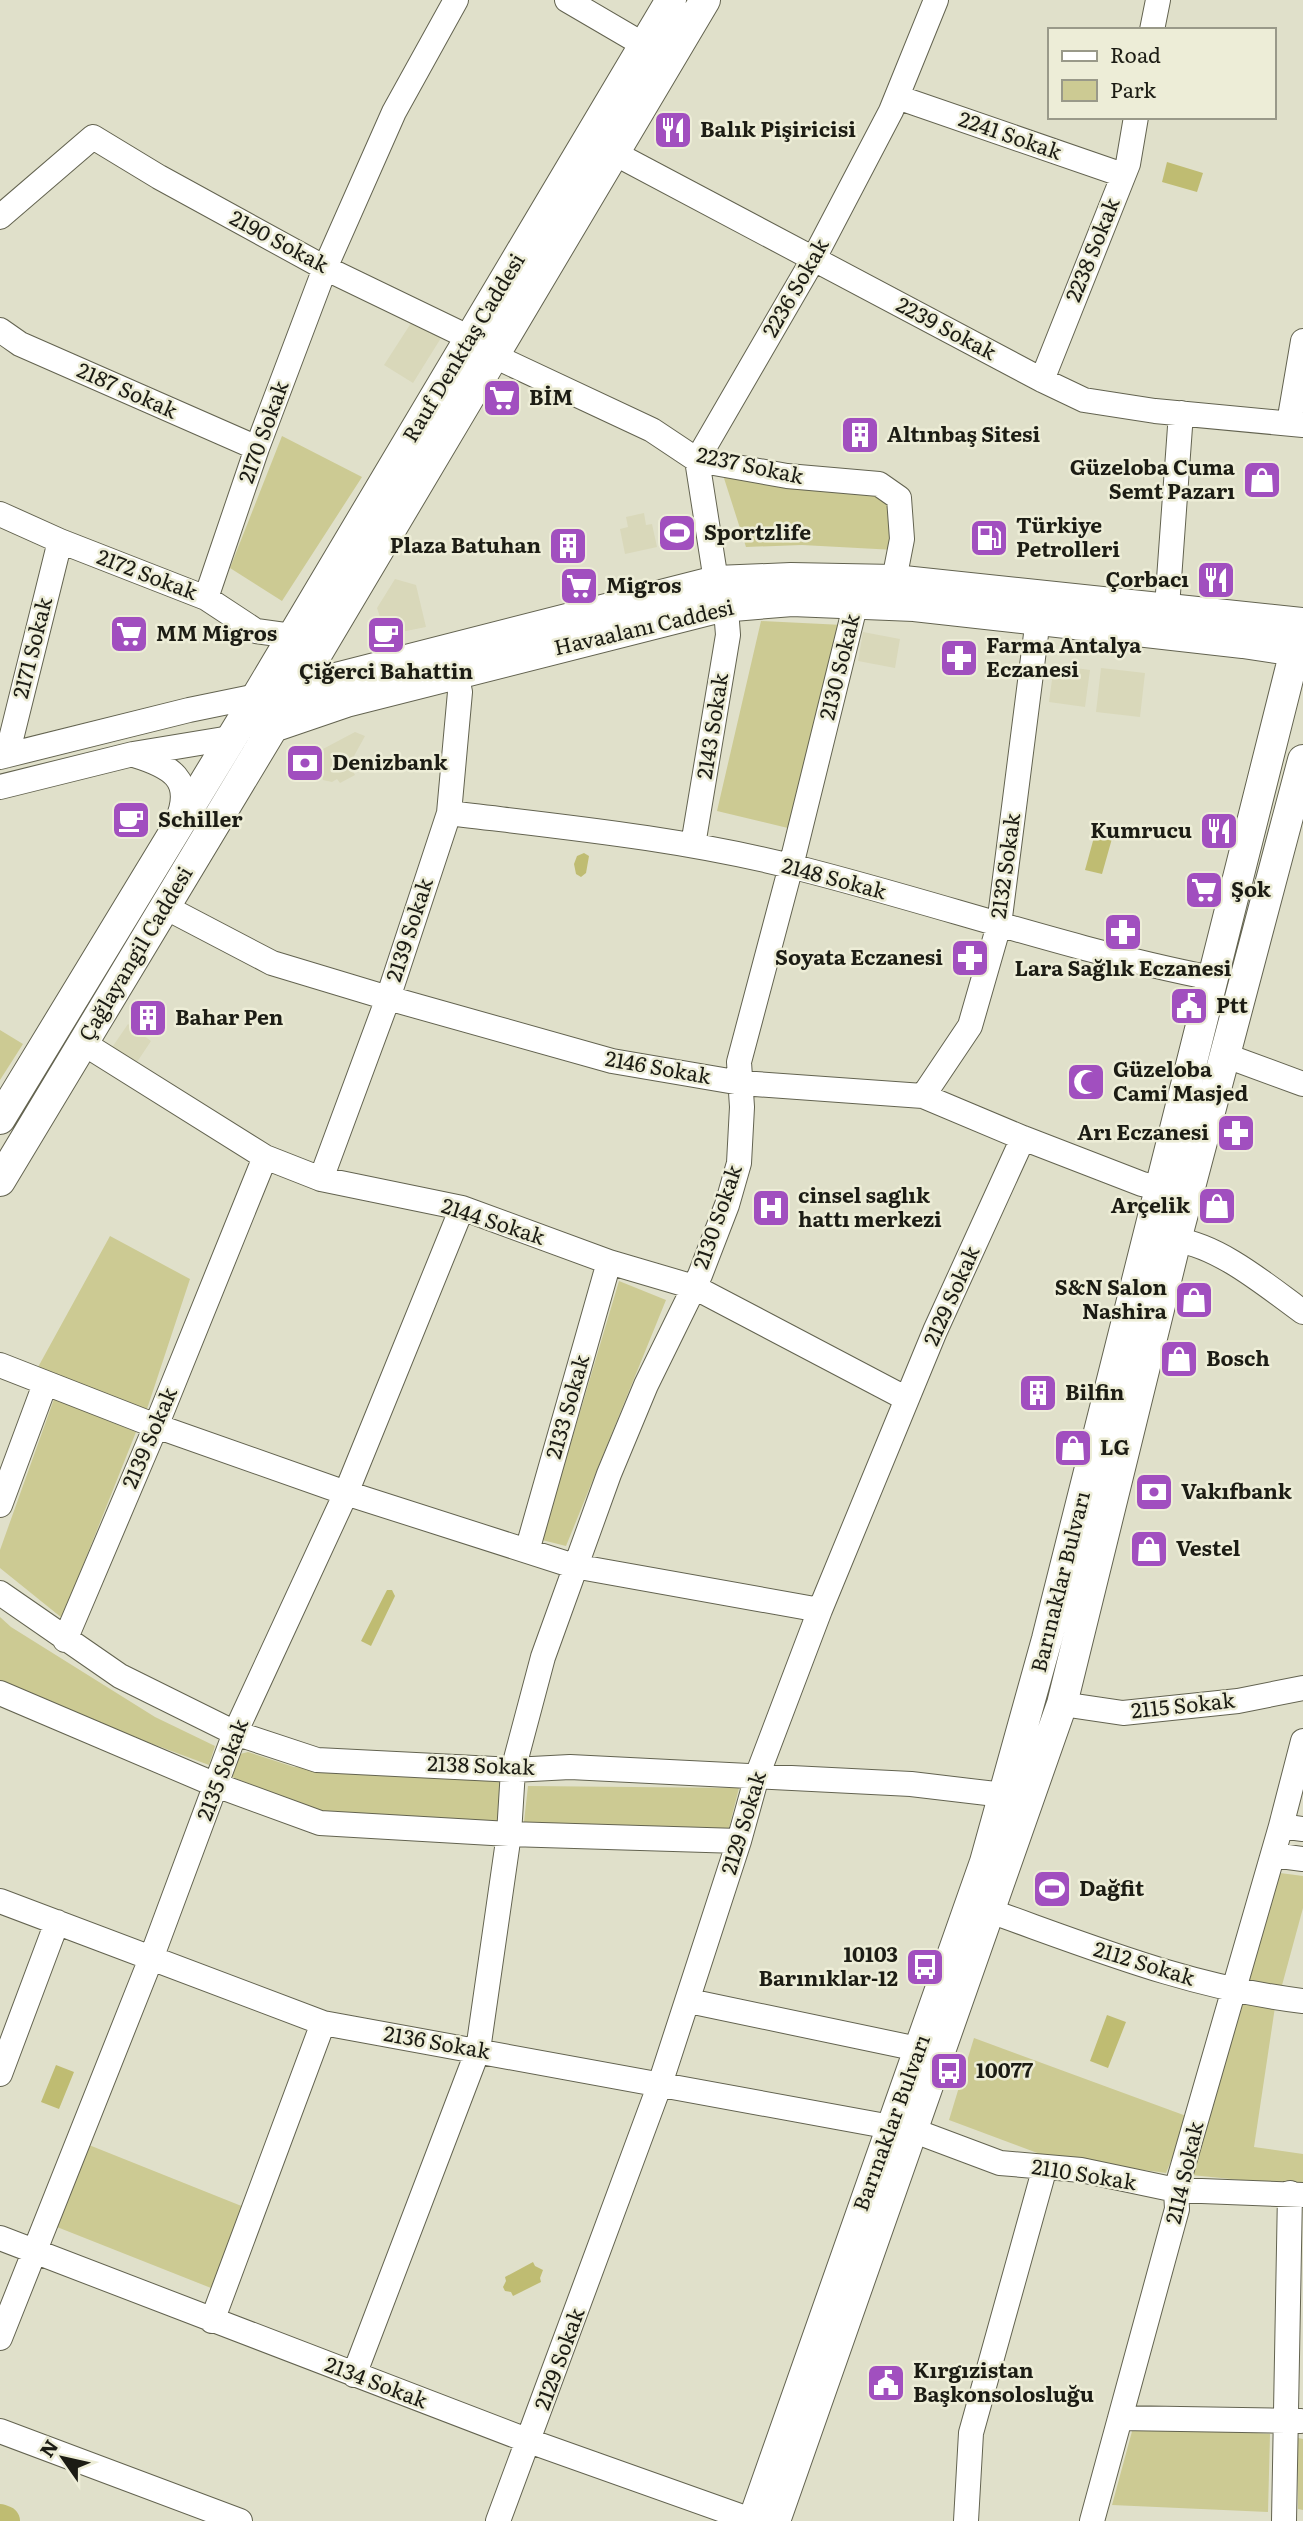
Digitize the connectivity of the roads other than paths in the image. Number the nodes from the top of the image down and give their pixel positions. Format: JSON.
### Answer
{"nodes":[{"id":1,"x":456,"y":0,"type":"edge"},
{"id":2,"x":567,"y":0,"type":"edge"},
{"id":3,"x":671,"y":0,"type":"edge"},
{"id":4,"x":705,"y":0,"type":"edge"},
{"id":5,"x":936,"y":0,"type":"edge"},
{"id":6,"x":1158,"y":0,"type":"edge"},
{"id":7,"x":1152,"y":28,"type":"edge"},
{"id":8,"x":644,"y":46,"type":"junction"},
{"id":9,"x":897,"y":97,"type":"junction"},
{"id":10,"x":1136,"y":119,"type":"edge"},
{"id":11,"x":614,"y":153,"type":"junction"},
{"id":12,"x":1123,"y":175,"type":"junction"},
{"id":13,"x":0,"y":217,"type":"edge"},
{"id":14,"x":814,"y":258,"type":"junction"},
{"id":15,"x":325,"y":268,"type":"junction"},
{"id":16,"x":0,"y":330,"type":"edge"},
{"id":17,"x":470,"y":338,"type":"junction"},
{"id":18,"x":1303,"y":341,"type":"edge"},
{"id":19,"x":494,"y":355,"type":"junction"},
{"id":20,"x":1042,"y":380,"type":"junction"},
{"id":21,"x":1181,"y":414,"type":"junction"},
{"id":22,"x":1296,"y":424,"type":"edge"},
{"id":23,"x":257,"y":448,"type":"junction"},
{"id":24,"x":697,"y":460,"type":"junction"},
{"id":25,"x":0,"y":514,"type":"edge"},
{"id":26,"x":60,"y":541,"type":"junction"},
{"id":27,"x":894,"y":580,"type":"junction"},
{"id":28,"x":859,"y":591,"type":"junction"},
{"id":29,"x":718,"y":594,"type":"junction"},
{"id":30,"x":206,"y":597,"type":"junction"},
{"id":31,"x":1040,"y":607,"type":"junction"},
{"id":32,"x":1167,"y":607,"type":"junction"},
{"id":33,"x":336,"y":621,"type":"junction"},
{"id":34,"x":295,"y":631,"type":"junction"},
{"id":35,"x":1301,"y":637,"type":"edge"},
{"id":36,"x":1243,"y":643,"type":"junction"},
{"id":37,"x":370,"y":671,"type":"junction"},
{"id":38,"x":456,"y":672,"type":"junction"},
{"id":39,"x":296,"y":689,"type":"junction"},
{"id":40,"x":257,"y":696,"type":"junction"},
{"id":41,"x":1282,"y":698,"type":"junction"},
{"id":42,"x":345,"y":702,"type":"junction"},
{"id":43,"x":202,"y":707,"type":"junction"},
{"id":44,"x":273,"y":728,"type":"junction"},
{"id":45,"x":230,"y":738,"type":"junction"},
{"id":46,"x":133,"y":754,"type":"junction"},
{"id":47,"x":3,"y":756,"type":"edge"},
{"id":48,"x":1303,"y":760,"type":"edge"},
{"id":49,"x":243,"y":778,"type":"junction"},
{"id":50,"x":0,"y":787,"type":"edge"},
{"id":51,"x":449,"y":813,"type":"junction"},
{"id":52,"x":693,"y":845,"type":"junction"},
{"id":53,"x":166,"y":849,"type":"junction"},
{"id":54,"x":791,"y":866,"type":"junction"},
{"id":55,"x":165,"y":907,"type":"junction"},
{"id":56,"x":999,"y":925,"type":"junction"},
{"id":57,"x":1212,"y":978,"type":"junction"},
{"id":58,"x":388,"y":998,"type":"junction"},
{"id":59,"x":83,"y":1043,"type":"junction"},
{"id":60,"x":1224,"y":1055,"type":"junction"},
{"id":61,"x":740,"y":1083,"type":"junction"},
{"id":62,"x":1303,"y":1084,"type":"edge"},
{"id":63,"x":923,"y":1096,"type":"junction"},
{"id":64,"x":0,"y":1119,"type":"edge"},
{"id":65,"x":1023,"y":1138,"type":"junction"},
{"id":66,"x":265,"y":1157,"type":"junction"},
{"id":67,"x":321,"y":1180,"type":"junction"},
{"id":68,"x":0,"y":1181,"type":"edge"},
{"id":69,"x":1160,"y":1188,"type":"junction"},
{"id":70,"x":462,"y":1208,"type":"junction"},
{"id":71,"x":1175,"y":1240,"type":"junction"},
{"id":72,"x":609,"y":1262,"type":"junction"},
{"id":73,"x":694,"y":1287,"type":"junction"},
{"id":74,"x":1303,"y":1312,"type":"edge"},
{"id":75,"x":0,"y":1365,"type":"edge"},
{"id":76,"x":45,"y":1384,"type":"junction"},
{"id":77,"x":907,"y":1399,"type":"junction"},
{"id":78,"x":156,"y":1426,"type":"junction"},
{"id":79,"x":346,"y":1493,"type":"junction"},
{"id":80,"x":0,"y":1504,"type":"edge"},
{"id":81,"x":527,"y":1551,"type":"junction"},
{"id":82,"x":574,"y":1566,"type":"junction"},
{"id":83,"x":0,"y":1593,"type":"edge"},
{"id":84,"x":820,"y":1610,"type":"junction"},
{"id":85,"x":65,"y":1640,"type":"junction"},
{"id":86,"x":1303,"y":1688,"type":"edge"},
{"id":87,"x":0,"y":1693,"type":"edge"},
{"id":88,"x":1062,"y":1704,"type":"junction"},
{"id":89,"x":235,"y":1733,"type":"junction"},
{"id":90,"x":1303,"y":1741,"type":"edge"},
{"id":91,"x":513,"y":1770,"type":"junction"},
{"id":92,"x":757,"y":1776,"type":"junction"},
{"id":93,"x":216,"y":1785,"type":"junction"},
{"id":94,"x":1004,"y":1795,"type":"junction"},
{"id":95,"x":1292,"y":1828,"type":"edge"},
{"id":96,"x":509,"y":1835,"type":"junction"},
{"id":97,"x":739,"y":1841,"type":"junction"},
{"id":98,"x":1273,"y":1855,"type":"junction"},
{"id":99,"x":1303,"y":1859,"type":"edge"},
{"id":100,"x":0,"y":1900,"type":"edge"},
{"id":101,"x":990,"y":1911,"type":"junction"},
{"id":102,"x":57,"y":1922,"type":"junction"},
{"id":103,"x":152,"y":1956,"type":"junction"},
{"id":104,"x":1235,"y":1990,"type":"junction"},
{"id":105,"x":689,"y":2001,"type":"junction"},
{"id":106,"x":1303,"y":2001,"type":"edge"},
{"id":107,"x":323,"y":2023,"type":"junction"},
{"id":108,"x":918,"y":2049,"type":"junction"},
{"id":109,"x":478,"y":2050,"type":"junction"},
{"id":110,"x":0,"y":2074,"type":"edge"},
{"id":111,"x":660,"y":2084,"type":"junction"},
{"id":112,"x":902,"y":2128,"type":"junction"},
{"id":113,"x":1045,"y":2167,"type":"junction"},
{"id":114,"x":1176,"y":2190,"type":"junction"},
{"id":115,"x":1296,"y":2194,"type":"edge"},
{"id":116,"x":0,"y":2238,"type":"edge"},
{"id":117,"x":35,"y":2251,"type":"junction"},
{"id":118,"x":212,"y":2321,"type":"junction"},
{"id":119,"x":0,"y":2338,"type":"edge"},
{"id":120,"x":354,"y":2375,"type":"junction"},
{"id":121,"x":1120,"y":2418,"type":"junction"},
{"id":122,"x":1295,"y":2421,"type":"edge"},
{"id":123,"x":0,"y":2431,"type":"edge"},
{"id":124,"x":529,"y":2441,"type":"junction"},
{"id":125,"x":240,"y":2521,"type":"edge"},
{"id":126,"x":498,"y":2521,"type":"edge"},
{"id":127,"x":753,"y":2521,"type":"edge"},
{"id":128,"x":775,"y":2521,"type":"edge"},
{"id":129,"x":966,"y":2521,"type":"edge"},
{"id":130,"x":1092,"y":2521,"type":"edge"},
{"id":131,"x":1284,"y":2521,"type":"edge"}],
"edges":[{"from":1,"to":15,"type":"street","name":"2170 Sokak"},
{"from":2,"to":8,"type":"street"},
{"from":3,"to":8,"type":"main road","name":"Rauf Denktaş Caddesi"},
{"from":4,"to":11,"type":"main road","name":"Rauf Denktaş Caddesi"},
{"from":5,"to":9,"type":"street","name":"2236 Sokak"},
{"from":6,"to":7,"type":"street"},
{"from":8,"to":17,"type":"main road","name":"Rauf Denktaş Caddesi"},
{"from":9,"to":12,"type":"street","name":"2241 Sokak"},
{"from":9,"to":14,"type":"street","name":"2236 Sokak"},
{"from":10,"to":12,"type":"street","name":"2238 Sokak"},
{"from":11,"to":14,"type":"street","name":"2239 Sokak"},
{"from":11,"to":19,"type":"main road","name":"Rauf Denktaş Caddesi"},
{"from":12,"to":20,"type":"street","name":"2238 Sokak"},
{"from":13,"to":15,"type":"street","name":"2190 Sokak"},
{"from":14,"to":20,"type":"street","name":"2239 Sokak"},
{"from":14,"to":24,"type":"street","name":"2236 Sokak"},
{"from":15,"to":17,"type":"street","name":"2190 Sokak"},
{"from":15,"to":23,"type":"street","name":"2170 Sokak"},
{"from":16,"to":23,"type":"street","name":"2187 Sokak"},
{"from":17,"to":34,"type":"main road","name":"Rauf Denktaş Caddesi"},
{"from":18,"to":22,"type":"street"},
{"from":19,"to":24,"type":"street","name":"2237 Sokak"},
{"from":19,"to":33,"type":"main road","name":"Rauf Denktaş Caddesi"},
{"from":20,"to":21,"type":"street","name":"2239 Sokak"},
{"from":21,"to":22,"type":"street","name":"2239 Sokak"},
{"from":21,"to":32,"type":"street"},
{"from":23,"to":30,"type":"street","name":"2170 Sokak"},
{"from":24,"to":27,"type":"street","name":"2237 Sokak"},
{"from":24,"to":29,"type":"street"},
{"from":25,"to":26,"type":"street","name":"2172 Sokak"},
{"from":26,"to":30,"type":"street","name":"2172 Sokak"},
{"from":26,"to":47,"type":"street","name":"2171 Sokak"},
{"from":27,"to":28,"type":"main road","name":"Havaalanı Caddesi"},
{"from":27,"to":31,"type":"main road","name":"Havaalanı Caddesi"},
{"from":28,"to":29,"type":"main road","name":"Havaalanı Caddesi"},
{"from":28,"to":31,"type":"main road","name":"Havaalanı Caddesi"},
{"from":28,"to":54,"type":"street","name":"2130 Sokak"},
{"from":29,"to":37,"type":"main road","name":"Havaalanı Caddesi"},
{"from":29,"to":38,"type":"main road","name":"Havaalanı Caddesi"},
{"from":29,"to":52,"type":"street","name":"2143 Sokak"},
{"from":30,"to":34,"type":"street","name":"2172 Sokak"},
{"from":31,"to":32,"type":"main road","name":"Havaalanı Caddesi"},
{"from":31,"to":36,"type":"main road","name":"Havaalanı Caddesi"},
{"from":31,"to":56,"type":"street","name":"2132 Sokak"},
{"from":32,"to":35,"type":"main road","name":"Havaalanı Caddesi"},
{"from":33,"to":37,"type":"main road"},
{"from":33,"to":39,"type":"main road","name":"Rauf Denktaş Caddesi"},
{"from":34,"to":40,"type":"main road","name":"Rauf Denktaş Caddesi"},
{"from":34,"to":43,"type":"street"},
{"from":35,"to":36,"type":"main road","name":"Havaalanı Caddesi"},
{"from":35,"to":41,"type":"main road","name":"Barınaklar Bulvarı"},
{"from":36,"to":41,"type":"main road"},
{"from":37,"to":39,"type":"main road","name":"Havaalanı Caddesi"},
{"from":38,"to":42,"type":"main road","name":"Havaalanı Caddesi"},
{"from":38,"to":51,"type":"street","name":"2139 Sokak"},
{"from":39,"to":40,"type":"main road","name":"Havaalanı Caddesi"},
{"from":39,"to":44,"type":"main road","name":"Rauf Denktaş Caddesi"},
{"from":40,"to":43,"type":"street","name":"Havaalanı Caddesi"},
{"from":40,"to":45,"type":"main road","name":"Çağlayangil Caddesi"},
{"from":41,"to":57,"type":"main road","name":"Barınaklar Bulvarı"},
{"from":42,"to":44,"type":"main road","name":"Havaalanı Caddesi"},
{"from":42,"to":49,"type":"main road"},
{"from":43,"to":47,"type":"street","name":"Havaalanı Caddesi"},
{"from":44,"to":45,"type":"main road","name":"Havaalanı Caddesi"},
{"from":44,"to":49,"type":"main road","name":"Çağlayangil Caddesi"},
{"from":45,"to":46,"type":"street","name":"Havaalanı Caddesi"},
{"from":45,"to":53,"type":"main road","name":"Çağlayangil Caddesi"},
{"from":46,"to":50,"type":"street","name":"Havaalanı Caddesi"},
{"from":46,"to":53,"type":"street"},
{"from":48,"to":60,"type":"main road","name":"Barınaklar Bulvarı"},
{"from":49,"to":55,"type":"main road","name":"Çağlayangil Caddesi"},
{"from":51,"to":52,"type":"street","name":"2148 Sokak"},
{"from":51,"to":58,"type":"street","name":"2139 Sokak"},
{"from":52,"to":54,"type":"street","name":"2148 Sokak"},
{"from":53,"to":64,"type":"main road","name":"Çağlayangil Caddesi"},
{"from":54,"to":56,"type":"street","name":"2148 Sokak"},
{"from":54,"to":61,"type":"street","name":"2130 Sokak"},
{"from":55,"to":58,"type":"street","name":"2146 Sokak"},
{"from":55,"to":59,"type":"main road","name":"Çağlayangil Caddesi"},
{"from":56,"to":57,"type":"street","name":"2148 Sokak"},
{"from":56,"to":63,"type":"street","name":"2132 Sokak"},
{"from":57,"to":69,"type":"main road","name":"Barınaklar Bulvarı"},
{"from":58,"to":61,"type":"street","name":"2146 Sokak"},
{"from":58,"to":67,"type":"street","name":"2139 Sokak"},
{"from":59,"to":66,"type":"street","name":"2144 Sokak"},
{"from":59,"to":68,"type":"main road","name":"Çağlayangil Caddesi"},
{"from":60,"to":62,"type":"street"},
{"from":60,"to":71,"type":"main road","name":"Barınaklar Bulvarı"},
{"from":61,"to":63,"type":"street","name":"2146 Sokak"},
{"from":61,"to":73,"type":"street","name":"2130 Sokak"},
{"from":63,"to":65,"type":"street","name":"2146 Sokak"},
{"from":65,"to":69,"type":"street","name":"2146 Sokak"},
{"from":65,"to":77,"type":"street","name":"2129 Sokak"},
{"from":66,"to":67,"type":"street","name":"2144 Sokak"},
{"from":66,"to":78,"type":"street","name":"2139 Sokak"},
{"from":67,"to":70,"type":"street","name":"2144 Sokak"},
{"from":69,"to":94,"type":"main road","name":"Barınaklar Bulvarı"},
{"from":70,"to":72,"type":"street","name":"2144 Sokak"},
{"from":70,"to":79,"type":"street","name":"2135 Sokak"},
{"from":71,"to":74,"type":"street"},
{"from":71,"to":88,"type":"main road","name":"Barınaklar Bulvarı"},
{"from":72,"to":73,"type":"street","name":"2144 Sokak"},
{"from":72,"to":81,"type":"street","name":"2133 Sokak"},
{"from":73,"to":77,"type":"street","name":"2144 Sokak"},
{"from":73,"to":82,"type":"street","name":"2130 Sokak"},
{"from":75,"to":76,"type":"street"},
{"from":76,"to":78,"type":"street"},
{"from":76,"to":80,"type":"street"},
{"from":77,"to":84,"type":"street","name":"2129 Sokak"},
{"from":78,"to":79,"type":"street"},
{"from":78,"to":85,"type":"street","name":"2139 Sokak"},
{"from":79,"to":81,"type":"street"},
{"from":79,"to":89,"type":"street","name":"2135 Sokak"},
{"from":81,"to":82,"type":"street"},
{"from":82,"to":84,"type":"street"},
{"from":82,"to":91,"type":"street","name":"2130 Sokak"},
{"from":83,"to":85,"type":"street","name":"2138 Sokak"},
{"from":84,"to":92,"type":"street","name":"2129 Sokak"},
{"from":85,"to":89,"type":"street","name":"2138 Sokak"},
{"from":86,"to":88,"type":"street","name":"2115 Sokak"},
{"from":87,"to":93,"type":"street"},
{"from":88,"to":101,"type":"main road","name":"Barınaklar Bulvarı"},
{"from":89,"to":91,"type":"street","name":"2138 Sokak"},
{"from":89,"to":93,"type":"street","name":"2135 Sokak"},
{"from":90,"to":95,"type":"street","name":"2114 Sokak"},
{"from":91,"to":92,"type":"street","name":"2138 Sokak"},
{"from":91,"to":96,"type":"street","name":"2130 Sokak"},
{"from":92,"to":94,"type":"street","name":"2138 Sokak"},
{"from":92,"to":97,"type":"street","name":"2129 Sokak"},
{"from":93,"to":96,"type":"street"},
{"from":93,"to":103,"type":"street","name":"2135 Sokak"},
{"from":94,"to":108,"type":"main road","name":"Barınaklar Bulvarı"},
{"from":95,"to":98,"type":"street","name":"2114 Sokak"},
{"from":96,"to":97,"type":"street"},
{"from":96,"to":109,"type":"street","name":"2130 Sokak"},
{"from":97,"to":105,"type":"street","name":"2129 Sokak"},
{"from":98,"to":99,"type":"street"},
{"from":98,"to":104,"type":"street","name":"2114 Sokak"},
{"from":100,"to":102,"type":"street","name":"2136 Sokak"},
{"from":101,"to":104,"type":"street","name":"2112 Sokak"},
{"from":101,"to":112,"type":"main road","name":"Barınaklar Bulvarı"},
{"from":102,"to":103,"type":"street","name":"2136 Sokak"},
{"from":102,"to":110,"type":"street"},
{"from":103,"to":107,"type":"street","name":"2136 Sokak"},
{"from":103,"to":117,"type":"street","name":"2135 Sokak"},
{"from":104,"to":106,"type":"street","name":"2112 Sokak"},
{"from":104,"to":114,"type":"street","name":"2114 Sokak"},
{"from":105,"to":108,"type":"street"},
{"from":105,"to":111,"type":"street","name":"2129 Sokak"},
{"from":107,"to":109,"type":"street","name":"2136 Sokak"},
{"from":107,"to":118,"type":"street"},
{"from":108,"to":112,"type":"main road","name":"Barınaklar Bulvarı"},
{"from":109,"to":111,"type":"street","name":"2136 Sokak"},
{"from":109,"to":120,"type":"street","name":"2130 Sokak"},
{"from":111,"to":112,"type":"street","name":"2136 Sokak"},
{"from":111,"to":124,"type":"street","name":"2129 Sokak"},
{"from":112,"to":113,"type":"street","name":"2110 Sokak"},
{"from":112,"to":127,"type":"main road","name":"Barınaklar Bulvarı"},
{"from":112,"to":128,"type":"main road","name":"Barınaklar Bulvarı"},
{"from":113,"to":114,"type":"street","name":"2110 Sokak"},
{"from":113,"to":129,"type":"street"},
{"from":114,"to":115,"type":"street","name":"2110 Sokak"},
{"from":114,"to":121,"type":"street","name":"2114 Sokak"},
{"from":115,"to":122,"type":"street"},
{"from":116,"to":117,"type":"street","name":"2134 Sokak"},
{"from":117,"to":118,"type":"street","name":"2134 Sokak"},
{"from":117,"to":119,"type":"street","name":"2135 Sokak"},
{"from":118,"to":120,"type":"street","name":"2134 Sokak"},
{"from":120,"to":124,"type":"street","name":"2134 Sokak"},
{"from":121,"to":122,"type":"street"},
{"from":121,"to":130,"type":"street","name":"2114 Sokak"},
{"from":122,"to":131,"type":"street"},
{"from":123,"to":125,"type":"street"},
{"from":124,"to":126,"type":"street","name":"2129 Sokak"},
{"from":124,"to":127,"type":"street","name":"2134 Sokak"}]}
